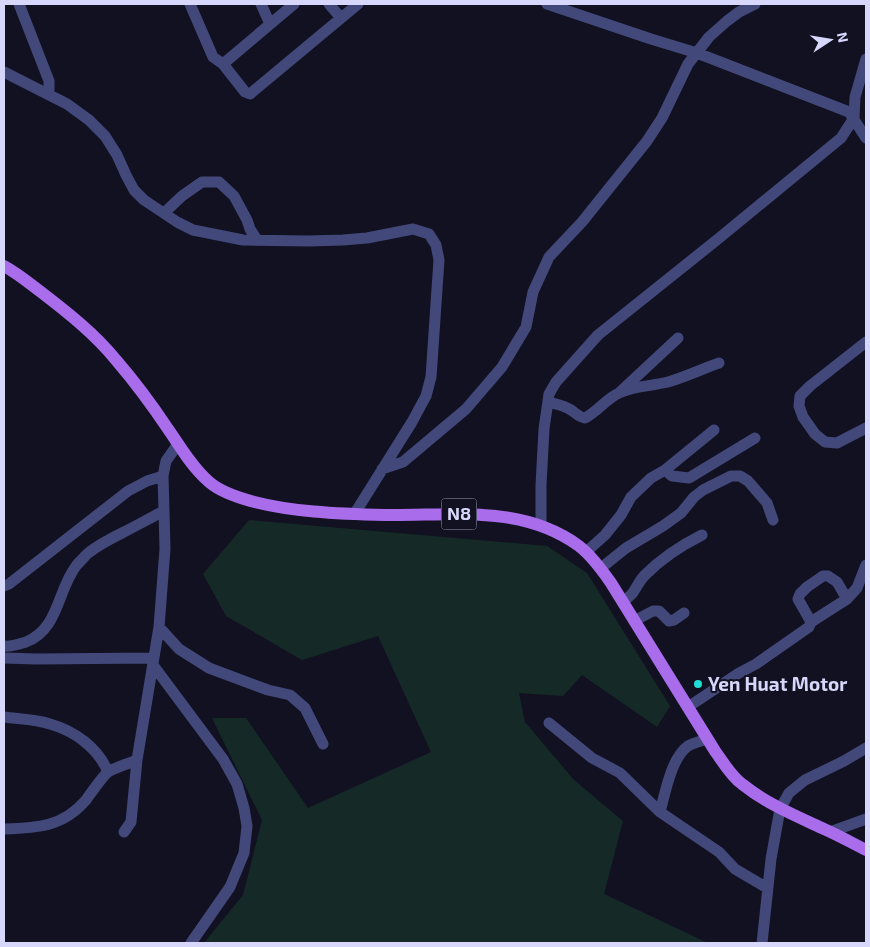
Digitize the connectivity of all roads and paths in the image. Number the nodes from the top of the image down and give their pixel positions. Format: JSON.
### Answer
{"nodes":[{"id":1,"x":19,"y":4,"type":"edge"},
{"id":2,"x":190,"y":4,"type":"edge"},
{"id":3,"x":261,"y":4,"type":"edge"},
{"id":4,"x":294,"y":4,"type":"edge"},
{"id":5,"x":329,"y":4,"type":"edge"},
{"id":6,"x":358,"y":4,"type":"edge"},
{"id":7,"x":547,"y":4,"type":"edge"},
{"id":8,"x":755,"y":4,"type":"edge"},
{"id":9,"x":341,"y":18,"type":"junction"},
{"id":10,"x":270,"y":24,"type":"junction"},
{"id":11,"x":697,"y":53,"type":"junction"},
{"id":12,"x":866,"y":59,"type":"edge"},
{"id":13,"x":223,"y":64,"type":"junction"},
{"id":14,"x":4,"y":72,"type":"edge"},
{"id":15,"x":49,"y":95,"type":"junction"},
{"id":16,"x":854,"y":118,"type":"junction"},
{"id":17,"x":866,"y":138,"type":"edge"},
{"id":18,"x":164,"y":213,"type":"junction"},
{"id":19,"x":258,"y":240,"type":"junction"},
{"id":20,"x":4,"y":266,"type":"edge"},
{"id":21,"x":678,"y":338,"type":"dead end"},
{"id":22,"x":866,"y":342,"type":"edge"},
{"id":23,"x":719,"y":363,"type":"dead end"},
{"id":24,"x":619,"y":393,"type":"junction"},
{"id":25,"x":548,"y":402,"type":"junction"},
{"id":26,"x":866,"y":428,"type":"edge"},
{"id":27,"x":714,"y":430,"type":"dead end"},
{"id":28,"x":755,"y":438,"type":"dead end"},
{"id":29,"x":178,"y":444,"type":"junction"},
{"id":30,"x":382,"y":469,"type":"junction"},
{"id":31,"x":665,"y":470,"type":"junction"},
{"id":32,"x":163,"y":476,"type":"junction"},
{"id":33,"x":164,"y":511,"type":"junction"},
{"id":34,"x":355,"y":513,"type":"junction"},
{"id":35,"x":774,"y":520,"type":"dead end"},
{"id":36,"x":541,"y":526,"type":"junction"},
{"id":37,"x":702,"y":535,"type":"dead end"},
{"id":38,"x":586,"y":552,"type":"junction"},
{"id":39,"x":866,"y":565,"type":"edge"},
{"id":40,"x":600,"y":568,"type":"junction"},
{"id":41,"x":4,"y":586,"type":"edge"},
{"id":42,"x":847,"y":599,"type":"junction"},
{"id":43,"x":623,"y":602,"type":"junction"},
{"id":44,"x":684,"y":613,"type":"dead end"},
{"id":45,"x":634,"y":621,"type":"junction"},
{"id":46,"x":810,"y":622,"type":"junction"},
{"id":47,"x":159,"y":627,"type":"junction"},
{"id":48,"x":4,"y":646,"type":"edge"},
{"id":49,"x":4,"y":658,"type":"edge"},
{"id":50,"x":153,"y":662,"type":"junction"},
{"id":51,"x":688,"y":707,"type":"junction"},
{"id":52,"x":4,"y":717,"type":"edge"},
{"id":53,"x":549,"y":723,"type":"dead end"},
{"id":54,"x":707,"y":739,"type":"junction"},
{"id":55,"x":323,"y":744,"type":"dead end"},
{"id":56,"x":866,"y":748,"type":"edge"},
{"id":57,"x":137,"y":760,"type":"junction"},
{"id":58,"x":108,"y":772,"type":"junction"},
{"id":59,"x":780,"y":809,"type":"junction"},
{"id":60,"x":660,"y":812,"type":"junction"},
{"id":61,"x":866,"y":819,"type":"edge"},
{"id":62,"x":4,"y":829,"type":"edge"},
{"id":63,"x":124,"y":832,"type":"dead end"},
{"id":64,"x":830,"y":832,"type":"junction"},
{"id":65,"x":866,"y":850,"type":"edge"},
{"id":66,"x":767,"y":888,"type":"junction"},
{"id":67,"x":191,"y":943,"type":"edge"},
{"id":68,"x":762,"y":943,"type":"edge"}],
"edges":[{"from":1,"to":15,"type":"street"},
{"from":2,"to":13,"type":"street"},
{"from":3,"to":10,"type":"street"},
{"from":4,"to":10,"type":"street"},
{"from":5,"to":9,"type":"street"},
{"from":6,"to":9,"type":"street"},
{"from":7,"to":11,"type":"street"},
{"from":8,"to":11,"type":"street"},
{"from":9,"to":13,"type":"street"},
{"from":10,"to":13,"type":"street"},
{"from":11,"to":16,"type":"street"},
{"from":11,"to":30,"type":"street"},
{"from":12,"to":16,"type":"street"},
{"from":14,"to":15,"type":"street"},
{"from":15,"to":18,"type":"street"},
{"from":16,"to":17,"type":"street"},
{"from":16,"to":25,"type":"street"},
{"from":18,"to":19,"type":"street"},
{"from":18,"to":19,"type":"street"},
{"from":19,"to":30,"type":"street"},
{"from":20,"to":29,"type":"main road","number":"N8"},
{"from":21,"to":24,"type":"street"},
{"from":22,"to":26,"type":"street"},
{"from":23,"to":24,"type":"street"},
{"from":24,"to":25,"type":"street"},
{"from":25,"to":36,"type":"street"},
{"from":27,"to":31,"type":"street"},
{"from":28,"to":31,"type":"street"},
{"from":29,"to":32,"type":"street"},
{"from":29,"to":34,"type":"main road","number":"N8"},
{"from":30,"to":34,"type":"street"},
{"from":31,"to":38,"type":"street"},
{"from":32,"to":33,"type":"street"},
{"from":32,"to":41,"type":"street"},
{"from":33,"to":47,"type":"street"},
{"from":33,"to":48,"type":"street"},
{"from":34,"to":36,"type":"main road","number":"N8"},
{"from":35,"to":40,"type":"street"},
{"from":36,"to":38,"type":"main road","number":"N8"},
{"from":37,"to":43,"type":"street"},
{"from":38,"to":40,"type":"main road","number":"N8"},
{"from":39,"to":42,"type":"street"},
{"from":40,"to":43,"type":"main road","number":"N8"},
{"from":42,"to":46,"type":"street"},
{"from":42,"to":46,"type":"street"},
{"from":43,"to":45,"type":"main road","number":"N8"},
{"from":44,"to":45,"type":"street"},
{"from":45,"to":51,"type":"main road","number":"N8"},
{"from":46,"to":51,"type":"street"},
{"from":47,"to":50,"type":"street"},
{"from":47,"to":55,"type":"street"},
{"from":49,"to":50,"type":"street"},
{"from":50,"to":57,"type":"street"},
{"from":50,"to":67,"type":"street"},
{"from":51,"to":54,"type":"main road","number":"N8"},
{"from":52,"to":58,"type":"street"},
{"from":53,"to":60,"type":"street"},
{"from":54,"to":59,"type":"main road","number":"N8"},
{"from":54,"to":60,"type":"street"},
{"from":56,"to":59,"type":"street"},
{"from":57,"to":58,"type":"street"},
{"from":57,"to":63,"type":"street"},
{"from":58,"to":62,"type":"street"},
{"from":59,"to":64,"type":"main road","number":"N8"},
{"from":59,"to":66,"type":"street"},
{"from":60,"to":66,"type":"street"},
{"from":61,"to":64,"type":"street"},
{"from":64,"to":65,"type":"main road","number":"N8"},
{"from":66,"to":68,"type":"street"}]}
